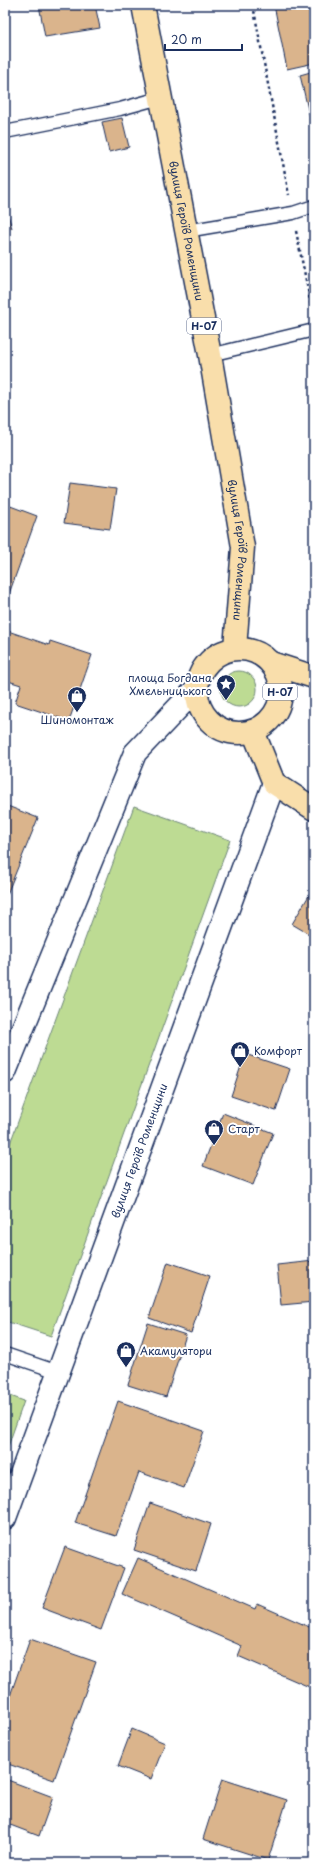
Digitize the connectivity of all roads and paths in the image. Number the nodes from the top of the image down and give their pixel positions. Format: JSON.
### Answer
{"nodes":[{"id":1,"x":142,"y":5,"type":"edge"},
{"id":2,"x":253,"y":5,"type":"edge"},
{"id":3,"x":160,"y":98,"type":"junction"},
{"id":4,"x":5,"y":132,"type":"edge"},
{"id":5,"x":314,"y":206,"type":"edge"},
{"id":6,"x":293,"y":213,"type":"junction"},
{"id":7,"x":186,"y":231,"type":"junction"},
{"id":8,"x":312,"y":311,"type":"dead end"},
{"id":9,"x":314,"y":330,"type":"edge"},
{"id":10,"x":210,"y":355,"type":"junction"},
{"id":11,"x":235,"y":648,"type":"junction"},
{"id":12,"x":271,"y":663,"type":"junction"},
{"id":13,"x":314,"y":677,"type":"edge"},
{"id":14,"x":196,"y":689,"type":"junction"},
{"id":15,"x":253,"y":731,"type":"junction"},
{"id":16,"x":274,"y":783,"type":"junction"},
{"id":17,"x":314,"y":809,"type":"edge"},
{"id":18,"x":5,"y":1072,"type":"edge"},
{"id":19,"x":5,"y":1354,"type":"edge"},
{"id":20,"x":58,"y":1372,"type":"junction"},
{"id":21,"x":5,"y":1518,"type":"edge"}],
"edges":[{"from":1,"to":3,"type":"main road","name":"вулиця Героїв Роменщини","number":"Н-07"},
{"from":2,"to":6,"type":"path"},
{"from":3,"to":4,"type":"lane"},
{"from":3,"to":7,"type":"main road","name":"вулиця Героїв Роменщини","number":"Н-07"},
{"from":5,"to":6,"type":"lane"},
{"from":6,"to":7,"type":"lane"},
{"from":6,"to":8,"type":"path"},
{"from":7,"to":10,"type":"main road","name":"вулиця Героїв Роменщини","number":"Н-07"},
{"from":9,"to":10,"type":"lane"},
{"from":10,"to":11,"type":"main road","name":"вулиця Героїв Роменщини","number":"Н-07"},
{"from":11,"to":12,"type":"main road","number":"Н-07"},
{"from":11,"to":14,"type":"main road","number":"Н-07"},
{"from":12,"to":13,"type":"main road","number":"Н-07"},
{"from":12,"to":15,"type":"main road","number":"Н-07"},
{"from":14,"to":15,"type":"main road","number":"Н-07"},
{"from":14,"to":18,"type":"street"},
{"from":15,"to":16,"type":"main road"},
{"from":16,"to":17,"type":"main road"},
{"from":16,"to":20,"type":"street","name":"вулиця Героїв Роменщини"},
{"from":19,"to":20,"type":"lane"},
{"from":20,"to":21,"type":"street","name":"вулиця Героїв Роменщини"}]}
